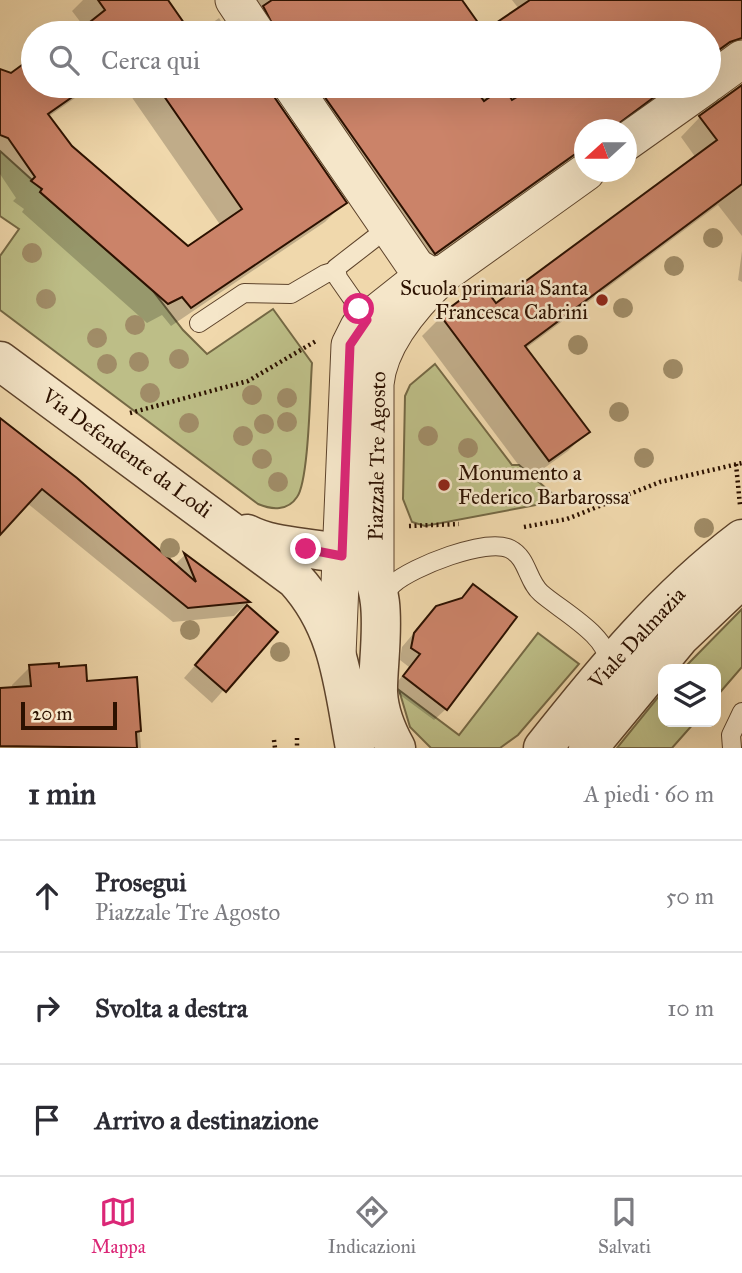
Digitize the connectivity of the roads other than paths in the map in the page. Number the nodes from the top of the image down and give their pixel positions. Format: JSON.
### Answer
{"nodes":[{"id":1,"x":742,"y":59,"type":"edge"},
{"id":2,"x":721,"y":74,"type":"edge"},
{"id":3,"x":300,"y":98,"type":"edge"},
{"id":4,"x":687,"y":98,"type":"edge"},
{"id":5,"x":637,"y":134,"type":"edge"},
{"id":6,"x":574,"y":180,"type":"edge"},
{"id":7,"x":394,"y":236,"type":"junction"},
{"id":8,"x":430,"y":270,"type":"junction"},
{"id":9,"x":335,"y":271,"type":"junction"},
{"id":10,"x":363,"y":314,"type":"junction"},
{"id":11,"x":199,"y":323,"type":"dead end"},
{"id":12,"x":0,"y":361,"type":"edge"},
{"id":13,"x":376,"y":368,"type":"junction"},
{"id":14,"x":358,"y":505,"type":"junction"},
{"id":15,"x":220,"y":520,"type":"junction"},
{"id":16,"x":742,"y":539,"type":"edge"},
{"id":17,"x":278,"y":543,"type":"junction"},
{"id":18,"x":342,"y":556,"type":"junction"},
{"id":19,"x":742,"y":578,"type":"edge"},
{"id":20,"x":378,"y":589,"type":"junction"},
{"id":21,"x":337,"y":655,"type":"junction"},
{"id":22,"x":605,"y":671,"type":"junction"},
{"id":23,"x":742,"y":712,"type":"edge"},
{"id":24,"x":355,"y":748,"type":"edge"},
{"id":25,"x":396,"y":748,"type":"edge"},
{"id":26,"x":543,"y":748,"type":"edge"},
{"id":27,"x":588,"y":748,"type":"edge"},
{"id":28,"x":732,"y":748,"type":"edge"}],
"edges":[{"from":1,"to":2,"type":"street"},
{"from":3,"to":7,"type":"street"},
{"from":4,"to":5,"type":"street"},
{"from":6,"to":8,"type":"street"},
{"from":7,"to":8,"type":"street"},
{"from":7,"to":9,"type":"lane"},
{"from":8,"to":10,"type":"street","name":"Piazzale Tre Agosto"},
{"from":8,"to":13,"type":"street","name":"Piazzale Tre Agosto"},
{"from":9,"to":10,"type":"lane"},
{"from":9,"to":11,"type":"lane"},
{"from":10,"to":13,"type":"lane"},
{"from":10,"to":14,"type":"street","name":"Piazzale Tre Agosto"},
{"from":12,"to":15,"type":"street","name":"Via Defendente da Lodi"},
{"from":13,"to":14,"type":"street","name":"Piazzale Tre Agosto"},
{"from":14,"to":17,"type":"street"},
{"from":14,"to":18,"type":"street","name":"Piazzale Tre Agosto"},
{"from":14,"to":20,"type":"street","name":"Piazzale Tre Agosto"},
{"from":15,"to":17,"type":"street"},
{"from":15,"to":21,"type":"street"},
{"from":16,"to":22,"type":"street","name":"Viale Dalmazia"},
{"from":17,"to":18,"type":"street"},
{"from":18,"to":20,"type":"street"},
{"from":18,"to":21,"type":"street","name":"Piazzale Tre Agosto"},
{"from":19,"to":27,"type":"street","name":"Viale Dalmazia"},
{"from":20,"to":22,"type":"lane"},
{"from":20,"to":25,"type":"street"},
{"from":21,"to":24,"type":"street"},
{"from":22,"to":26,"type":"street","name":"Viale Dalmazia"},
{"from":23,"to":28,"type":"lane"}]}
